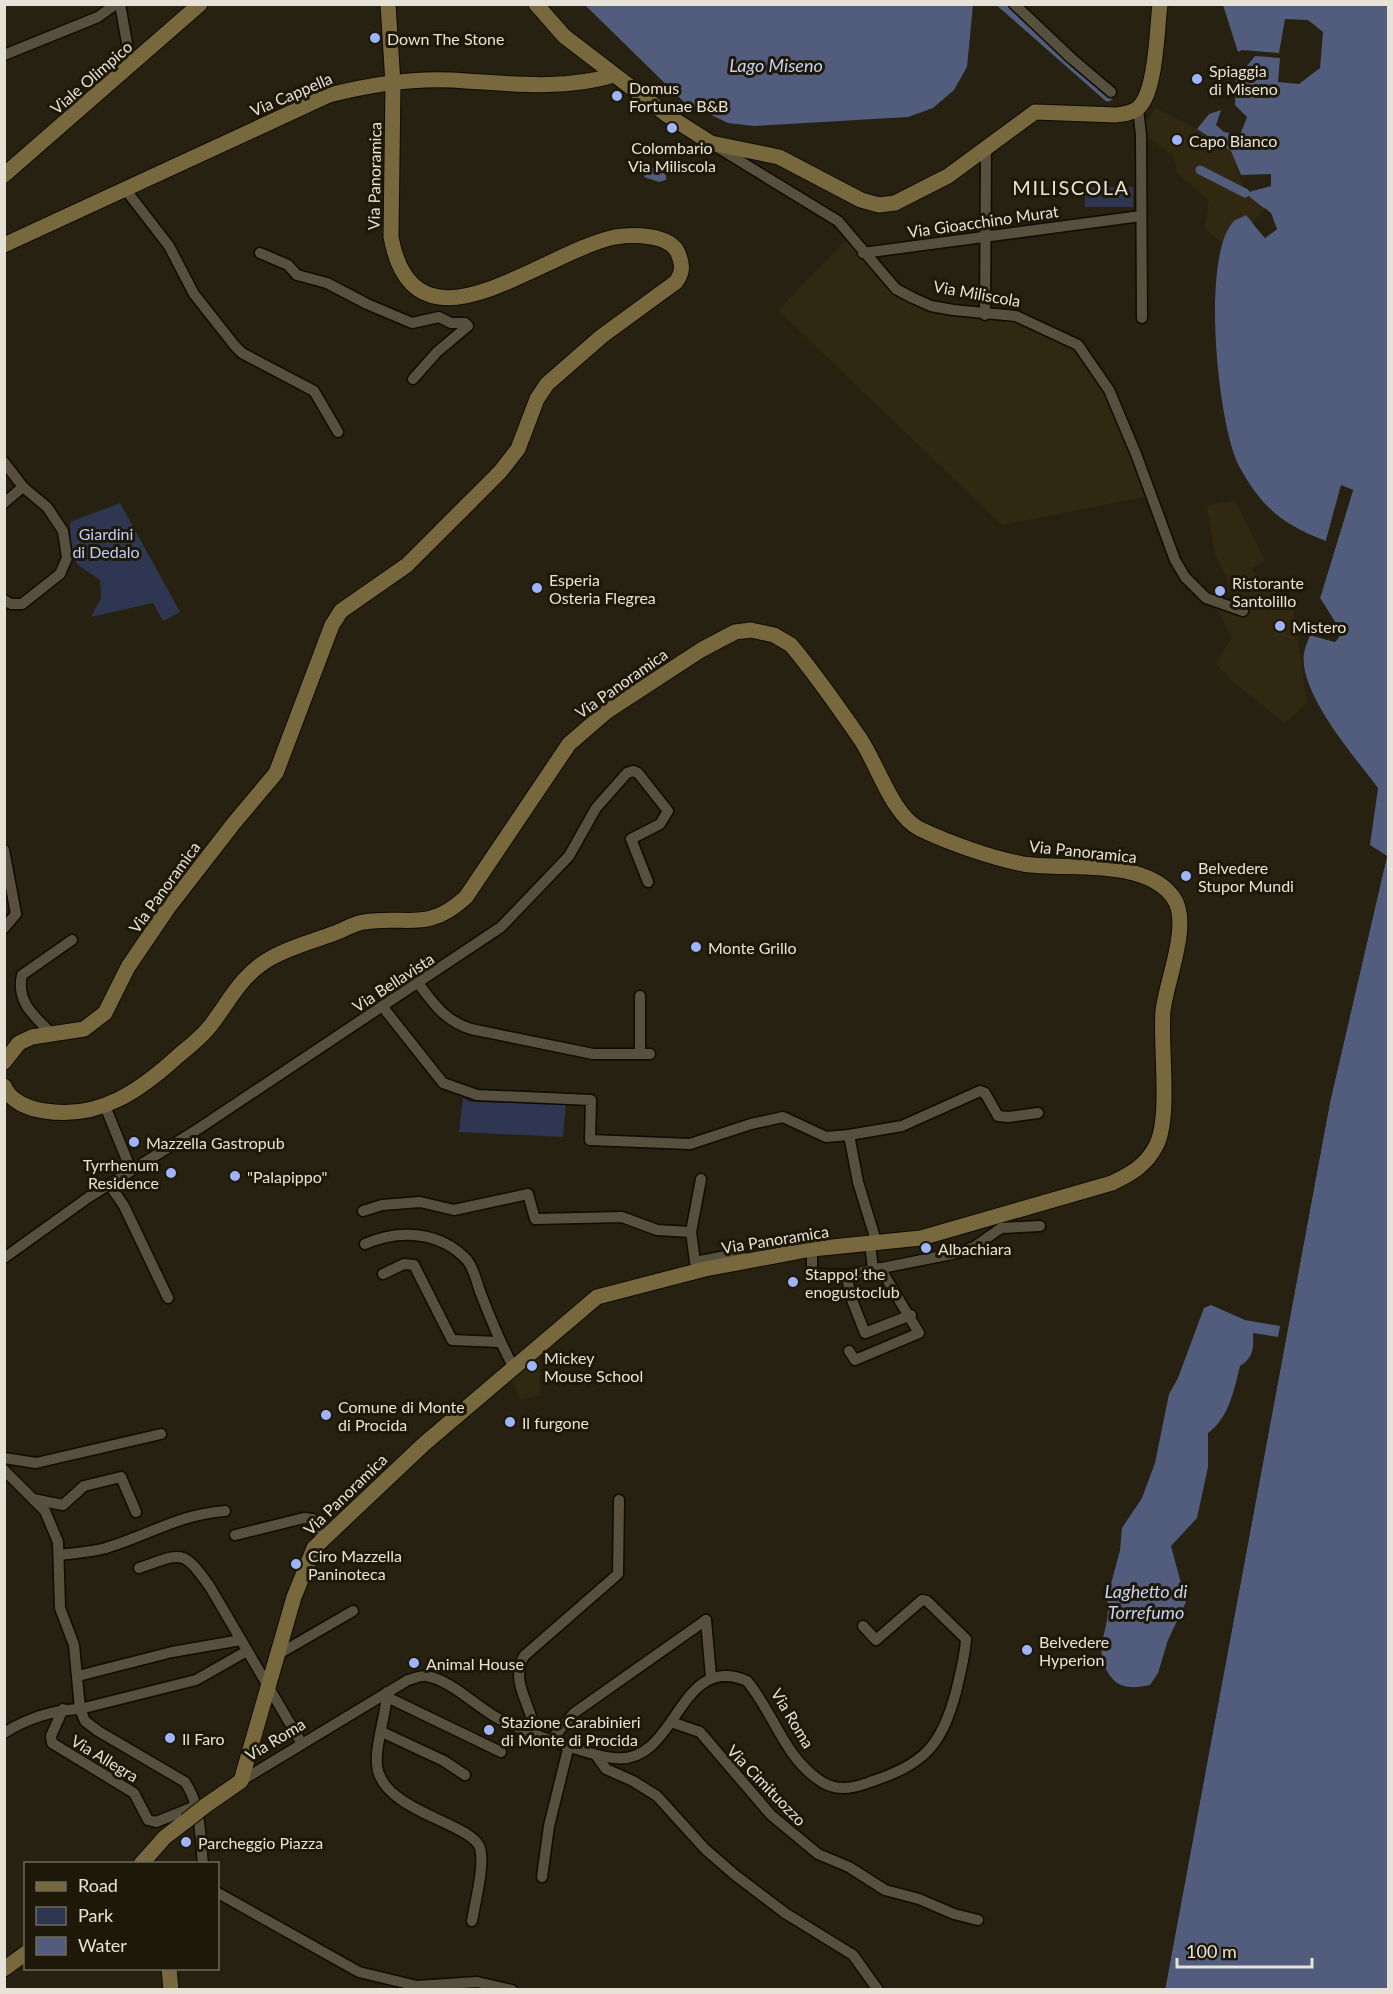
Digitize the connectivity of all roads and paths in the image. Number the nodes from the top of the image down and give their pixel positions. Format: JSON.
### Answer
{"nodes":[{"id":1,"x":118,"y":4,"type":"edge"},
{"id":2,"x":200,"y":4,"type":"edge"},
{"id":3,"x":388,"y":4,"type":"edge"},
{"id":4,"x":536,"y":4,"type":"edge"},
{"id":5,"x":1014,"y":4,"type":"edge"},
{"id":6,"x":1160,"y":4,"type":"edge"},
{"id":7,"x":4,"y":55,"type":"edge"},
{"id":8,"x":131,"y":66,"type":"junction"},
{"id":9,"x":614,"y":75,"type":"junction"},
{"id":10,"x":393,"y":84,"type":"junction"},
{"id":11,"x":1111,"y":92,"type":"dead end"},
{"id":12,"x":1138,"y":108,"type":"junction"},
{"id":13,"x":711,"y":143,"type":"junction"},
{"id":14,"x":986,"y":149,"type":"junction"},
{"id":15,"x":4,"y":175,"type":"edge"},
{"id":16,"x":125,"y":189,"type":"junction"},
{"id":17,"x":1141,"y":216,"type":"junction"},
{"id":18,"x":986,"y":235,"type":"junction"},
{"id":19,"x":4,"y":245,"type":"edge"},
{"id":20,"x":260,"y":253,"type":"dead end"},
{"id":21,"x":863,"y":253,"type":"junction"},
{"id":22,"x":441,"y":298,"type":"junction"},
{"id":23,"x":985,"y":315,"type":"junction"},
{"id":24,"x":439,"y":317,"type":"junction"},
{"id":25,"x":1142,"y":318,"type":"dead end"},
{"id":26,"x":413,"y":378,"type":"dead end"},
{"id":27,"x":338,"y":432,"type":"dead end"},
{"id":28,"x":5,"y":465,"type":"edge"},
{"id":29,"x":23,"y":487,"type":"junction"},
{"id":30,"x":4,"y":503,"type":"edge"},
{"id":31,"x":4,"y":600,"type":"edge"},
{"id":32,"x":1243,"y":610,"type":"dead end"},
{"id":33,"x":4,"y":850,"type":"edge"},
{"id":34,"x":648,"y":882,"type":"dead end"},
{"id":35,"x":4,"y":928,"type":"edge"},
{"id":36,"x":72,"y":940,"type":"dead end"},
{"id":37,"x":418,"y":983,"type":"junction"},
{"id":38,"x":640,"y":996,"type":"dead end"},
{"id":39,"x":382,"y":1006,"type":"junction"},
{"id":40,"x":50,"y":1032,"type":"junction"},
{"id":41,"x":5,"y":1057,"type":"edge"},
{"id":42,"x":4,"y":1086,"type":"edge"},
{"id":43,"x":105,"y":1106,"type":"junction"},
{"id":44,"x":1038,"y":1113,"type":"dead end"},
{"id":45,"x":849,"y":1135,"type":"junction"},
{"id":46,"x":131,"y":1170,"type":"junction"},
{"id":47,"x":700,"y":1179,"type":"dead end"},
{"id":48,"x":109,"y":1184,"type":"junction"},
{"id":49,"x":363,"y":1210,"type":"dead end"},
{"id":50,"x":1040,"y":1226,"type":"dead end"},
{"id":51,"x":691,"y":1233,"type":"junction"},
{"id":52,"x":365,"y":1244,"type":"dead end"},
{"id":53,"x":873,"y":1244,"type":"junction"},
{"id":54,"x":812,"y":1249,"type":"junction"},
{"id":55,"x":4,"y":1258,"type":"edge"},
{"id":56,"x":743,"y":1263,"type":"junction"},
{"id":57,"x":877,"y":1268,"type":"junction"},
{"id":58,"x":383,"y":1274,"type":"dead end"},
{"id":59,"x":847,"y":1275,"type":"junction"},
{"id":60,"x":168,"y":1298,"type":"dead end"},
{"id":61,"x":911,"y":1315,"type":"junction"},
{"id":62,"x":499,"y":1342,"type":"junction"},
{"id":63,"x":849,"y":1351,"type":"dead end"},
{"id":64,"x":514,"y":1370,"type":"junction"},
{"id":65,"x":161,"y":1434,"type":"dead end"},
{"id":66,"x":4,"y":1458,"type":"edge"},
{"id":67,"x":4,"y":1470,"type":"edge"},
{"id":68,"x":32,"y":1498,"type":"junction"},
{"id":69,"x":619,"y":1500,"type":"dead end"},
{"id":70,"x":225,"y":1511,"type":"dead end"},
{"id":71,"x":136,"y":1512,"type":"dead end"},
{"id":72,"x":235,"y":1535,"type":"dead end"},
{"id":73,"x":322,"y":1540,"type":"junction"},
{"id":74,"x":60,"y":1556,"type":"junction"},
{"id":75,"x":139,"y":1568,"type":"dead end"},
{"id":76,"x":353,"y":1611,"type":"dead end"},
{"id":77,"x":863,"y":1626,"type":"dead end"},
{"id":78,"x":241,"y":1640,"type":"junction"},
{"id":79,"x":247,"y":1650,"type":"junction"},
{"id":80,"x":277,"y":1655,"type":"junction"},
{"id":81,"x":78,"y":1676,"type":"junction"},
{"id":82,"x":711,"y":1677,"type":"junction"},
{"id":83,"x":268,"y":1686,"type":"junction"},
{"id":84,"x":387,"y":1695,"type":"junction"},
{"id":85,"x":80,"y":1709,"type":"junction"},
{"id":86,"x":63,"y":1710,"type":"junction"},
{"id":87,"x":671,"y":1722,"type":"junction"},
{"id":88,"x":382,"y":1732,"type":"junction"},
{"id":89,"x":534,"y":1732,"type":"junction"},
{"id":90,"x":4,"y":1733,"type":"edge"},
{"id":91,"x":552,"y":1739,"type":"junction"},
{"id":92,"x":302,"y":1744,"type":"junction"},
{"id":93,"x":569,"y":1745,"type":"junction"},
{"id":94,"x":501,"y":1752,"type":"dead end"},
{"id":95,"x":596,"y":1755,"type":"junction"},
{"id":96,"x":465,"y":1775,"type":"dead end"},
{"id":97,"x":241,"y":1781,"type":"junction"},
{"id":98,"x":200,"y":1806,"type":"junction"},
{"id":99,"x":142,"y":1862,"type":"edge"},
{"id":100,"x":203,"y":1862,"type":"edge"},
{"id":101,"x":542,"y":1877,"type":"dead end"},
{"id":102,"x":219,"y":1894,"type":"edge"},
{"id":103,"x":978,"y":1920,"type":"dead end"},
{"id":104,"x":472,"y":1921,"type":"dead end"},
{"id":105,"x":24,"y":1954,"type":"edge"},
{"id":106,"x":4,"y":1969,"type":"edge"},
{"id":107,"x":169,"y":1970,"type":"edge"},
{"id":108,"x":171,"y":1989,"type":"edge"},
{"id":109,"x":512,"y":1989,"type":"edge"},
{"id":110,"x":878,"y":1989,"type":"edge"}],
"edges":[{"from":1,"to":7,"type":"street"},
{"from":1,"to":8,"type":"street"},
{"from":2,"to":8,"type":"street","name":"Viale Olimpico"},
{"from":3,"to":10,"type":"street","name":"Via Panoramica"},
{"from":4,"to":9,"type":"street","name":"Via Miliscola"},
{"from":5,"to":11,"type":"street"},
{"from":6,"to":12,"type":"street"},
{"from":8,"to":15,"type":"street","name":"Viale Olimpico"},
{"from":9,"to":10,"type":"street","name":"Via Cappella"},
{"from":9,"to":13,"type":"street","name":"Via Miliscola"},
{"from":10,"to":16,"type":"street","name":"Via Cappella"},
{"from":10,"to":22,"type":"street","name":"Via Panoramica"},
{"from":12,"to":14,"type":"street"},
{"from":12,"to":17,"type":"street"},
{"from":13,"to":14,"type":"street"},
{"from":13,"to":21,"type":"street","name":"Via Miliscola"},
{"from":14,"to":18,"type":"street"},
{"from":16,"to":19,"type":"street","name":"Via Cappella"},
{"from":16,"to":27,"type":"street"},
{"from":17,"to":18,"type":"street","name":"Via Gioacchino Murat"},
{"from":17,"to":25,"type":"street"},
{"from":18,"to":21,"type":"street","name":"Via Gioacchino Murat"},
{"from":18,"to":23,"type":"street"},
{"from":20,"to":24,"type":"street"},
{"from":21,"to":23,"type":"street","name":"Via Miliscola"},
{"from":22,"to":24,"type":"street"},
{"from":22,"to":40,"type":"street","name":"Via Panoramica"},
{"from":23,"to":32,"type":"street","name":"Via Miliscola"},
{"from":24,"to":26,"type":"street"},
{"from":28,"to":29,"type":"street"},
{"from":29,"to":30,"type":"street"},
{"from":29,"to":31,"type":"street"},
{"from":33,"to":35,"type":"street"},
{"from":34,"to":37,"type":"street","name":"Via Bellavista"},
{"from":36,"to":40,"type":"street"},
{"from":37,"to":38,"type":"street"},
{"from":37,"to":39,"type":"street","name":"Via Bellavista"},
{"from":39,"to":45,"type":"street"},
{"from":39,"to":46,"type":"street","name":"Via Bellavista"},
{"from":40,"to":41,"type":"street","name":"Via Panoramica"},
{"from":42,"to":43,"type":"street","name":"Via Panoramica"},
{"from":43,"to":46,"type":"street"},
{"from":43,"to":53,"type":"street","name":"Via Panoramica"},
{"from":44,"to":45,"type":"street"},
{"from":45,"to":53,"type":"street"},
{"from":46,"to":48,"type":"street","name":"Via Bellavista"},
{"from":47,"to":51,"type":"street"},
{"from":48,"to":55,"type":"street","name":"Via Bellavista"},
{"from":48,"to":60,"type":"street"},
{"from":49,"to":51,"type":"street"},
{"from":50,"to":57,"type":"street"},
{"from":51,"to":56,"type":"street"},
{"from":52,"to":62,"type":"street"},
{"from":53,"to":54,"type":"street","name":"Via Panoramica"},
{"from":53,"to":57,"type":"street"},
{"from":54,"to":56,"type":"street","name":"Via Panoramica"},
{"from":54,"to":59,"type":"street"},
{"from":56,"to":64,"type":"street","name":"Via Panoramica"},
{"from":57,"to":59,"type":"street"},
{"from":57,"to":61,"type":"street"},
{"from":58,"to":62,"type":"street"},
{"from":59,"to":61,"type":"street"},
{"from":61,"to":63,"type":"street"},
{"from":62,"to":64,"type":"street"},
{"from":64,"to":73,"type":"street","name":"Via Panoramica"},
{"from":65,"to":66,"type":"street"},
{"from":67,"to":68,"type":"street"},
{"from":68,"to":71,"type":"street"},
{"from":68,"to":74,"type":"street"},
{"from":69,"to":89,"type":"street"},
{"from":70,"to":74,"type":"street"},
{"from":72,"to":73,"type":"street"},
{"from":73,"to":80,"type":"street","name":"Via Panoramica"},
{"from":74,"to":81,"type":"street"},
{"from":75,"to":78,"type":"street"},
{"from":76,"to":80,"type":"street"},
{"from":77,"to":82,"type":"street","name":"Via Roma"},
{"from":78,"to":79,"type":"street"},
{"from":78,"to":81,"type":"street"},
{"from":79,"to":83,"type":"street"},
{"from":79,"to":85,"type":"street"},
{"from":80,"to":83,"type":"street","name":"Via Panoramica"},
{"from":81,"to":85,"type":"street"},
{"from":82,"to":87,"type":"street","name":"Via Roma"},
{"from":82,"to":91,"type":"street"},
{"from":83,"to":92,"type":"street"},
{"from":83,"to":97,"type":"street","name":"Via Panoramica"},
{"from":84,"to":88,"type":"street"},
{"from":84,"to":89,"type":"street","name":"Via Roma"},
{"from":84,"to":92,"type":"street","name":"Via Roma"},
{"from":84,"to":94,"type":"street"},
{"from":85,"to":86,"type":"street"},
{"from":85,"to":98,"type":"street"},
{"from":86,"to":90,"type":"street"},
{"from":86,"to":98,"type":"street","name":"Via Allegra"},
{"from":87,"to":95,"type":"street","name":"Via Roma"},
{"from":87,"to":103,"type":"street","name":"Via Cimituozzo"},
{"from":88,"to":96,"type":"street"},
{"from":88,"to":104,"type":"street"},
{"from":89,"to":91,"type":"street","name":"Via Roma"},
{"from":91,"to":93,"type":"street","name":"Via Roma"},
{"from":92,"to":97,"type":"street","name":"Via Roma"},
{"from":93,"to":95,"type":"street","name":"Via Roma"},
{"from":93,"to":101,"type":"street"},
{"from":95,"to":110,"type":"street"},
{"from":97,"to":98,"type":"street","name":"Via Roma"},
{"from":98,"to":99,"type":"street","name":"Via Roma","bridge":true},
{"from":98,"to":100,"type":"street"},
{"from":102,"to":109,"type":"street"},
{"from":105,"to":106,"type":"street"},
{"from":107,"to":108,"type":"street"}]}
